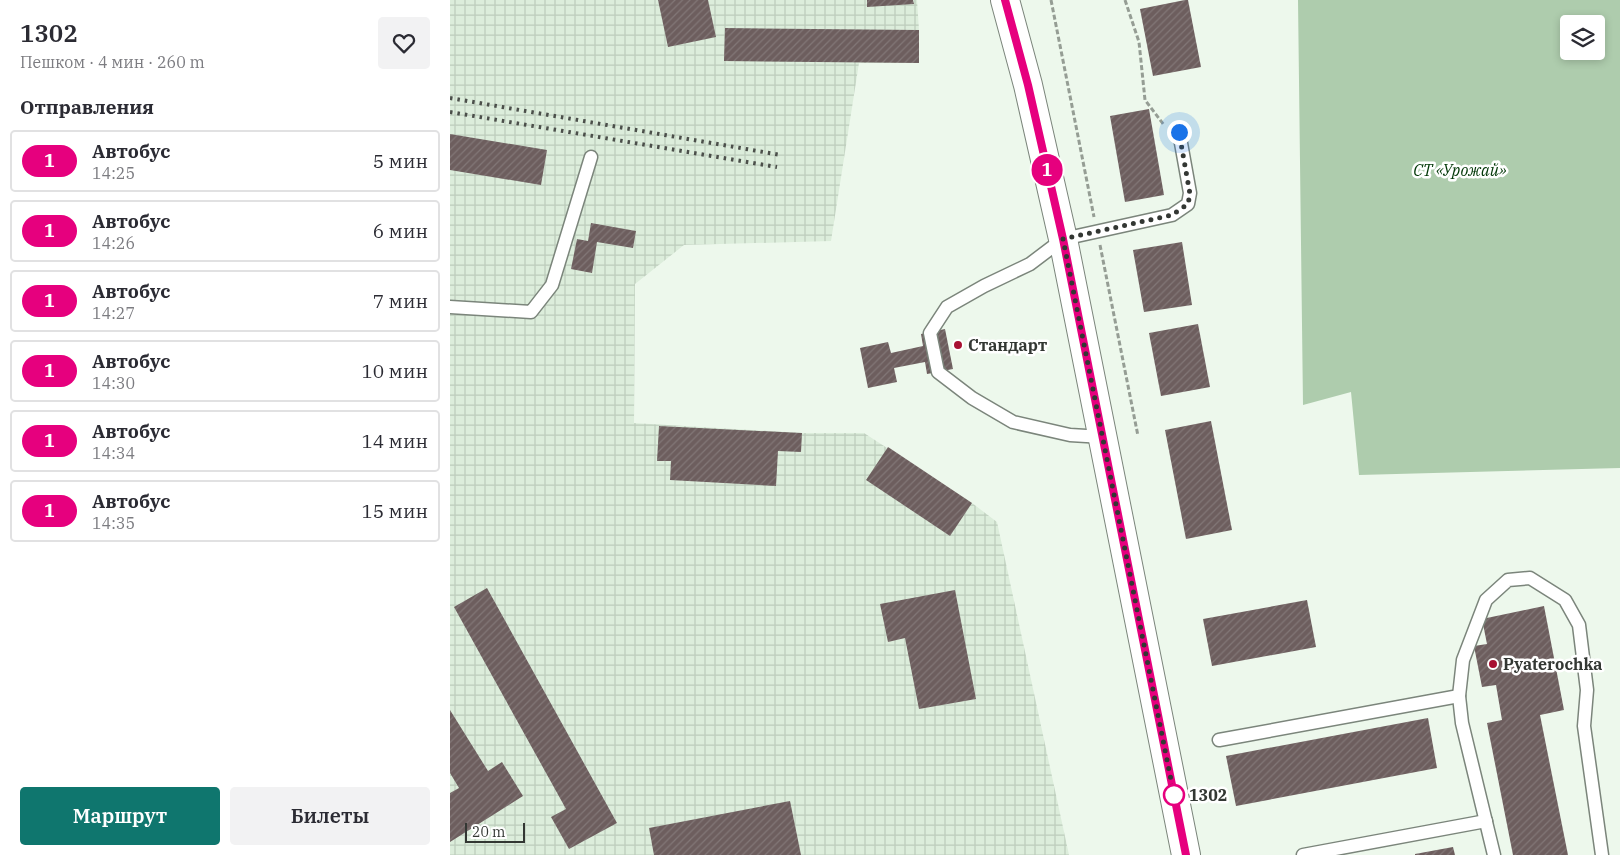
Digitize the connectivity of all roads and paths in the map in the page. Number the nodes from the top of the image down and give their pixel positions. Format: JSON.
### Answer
{"nodes":[{"id":1,"x":1005,"y":0,"type":"edge"},
{"id":2,"x":1125,"y":0,"type":"edge"},
{"id":3,"x":1179,"y":132,"type":"joint"},
{"id":4,"x":591,"y":157,"type":"dead end"},
{"id":5,"x":1063,"y":239,"type":"junction"},
{"id":6,"x":450,"y":307,"type":"edge"},
{"id":7,"x":1103,"y":438,"type":"junction"},
{"id":8,"x":1459,"y":696,"type":"junction"},
{"id":9,"x":1219,"y":740,"type":"dead end"},
{"id":10,"x":1486,"y":821,"type":"junction"},
{"id":11,"x":1186,"y":855,"type":"edge"},
{"id":12,"x":1303,"y":855,"type":"edge"},
{"id":13,"x":1494,"y":855,"type":"edge"},
{"id":14,"x":1602,"y":855,"type":"edge"}],
"edges":[{"from":1,"to":5,"type":"main road"},
{"from":2,"to":3,"type":"path"},
{"from":3,"to":5,"type":"lane"},
{"from":4,"to":6,"type":"lane"},
{"from":5,"to":7,"type":"main road"},
{"from":5,"to":7,"type":"lane"},
{"from":7,"to":11,"type":"main road"},
{"from":8,"to":9,"type":"lane"},
{"from":8,"to":10,"type":"lane"},
{"from":8,"to":14,"type":"lane"},
{"from":10,"to":12,"type":"lane"},
{"from":10,"to":13,"type":"lane"}]}
